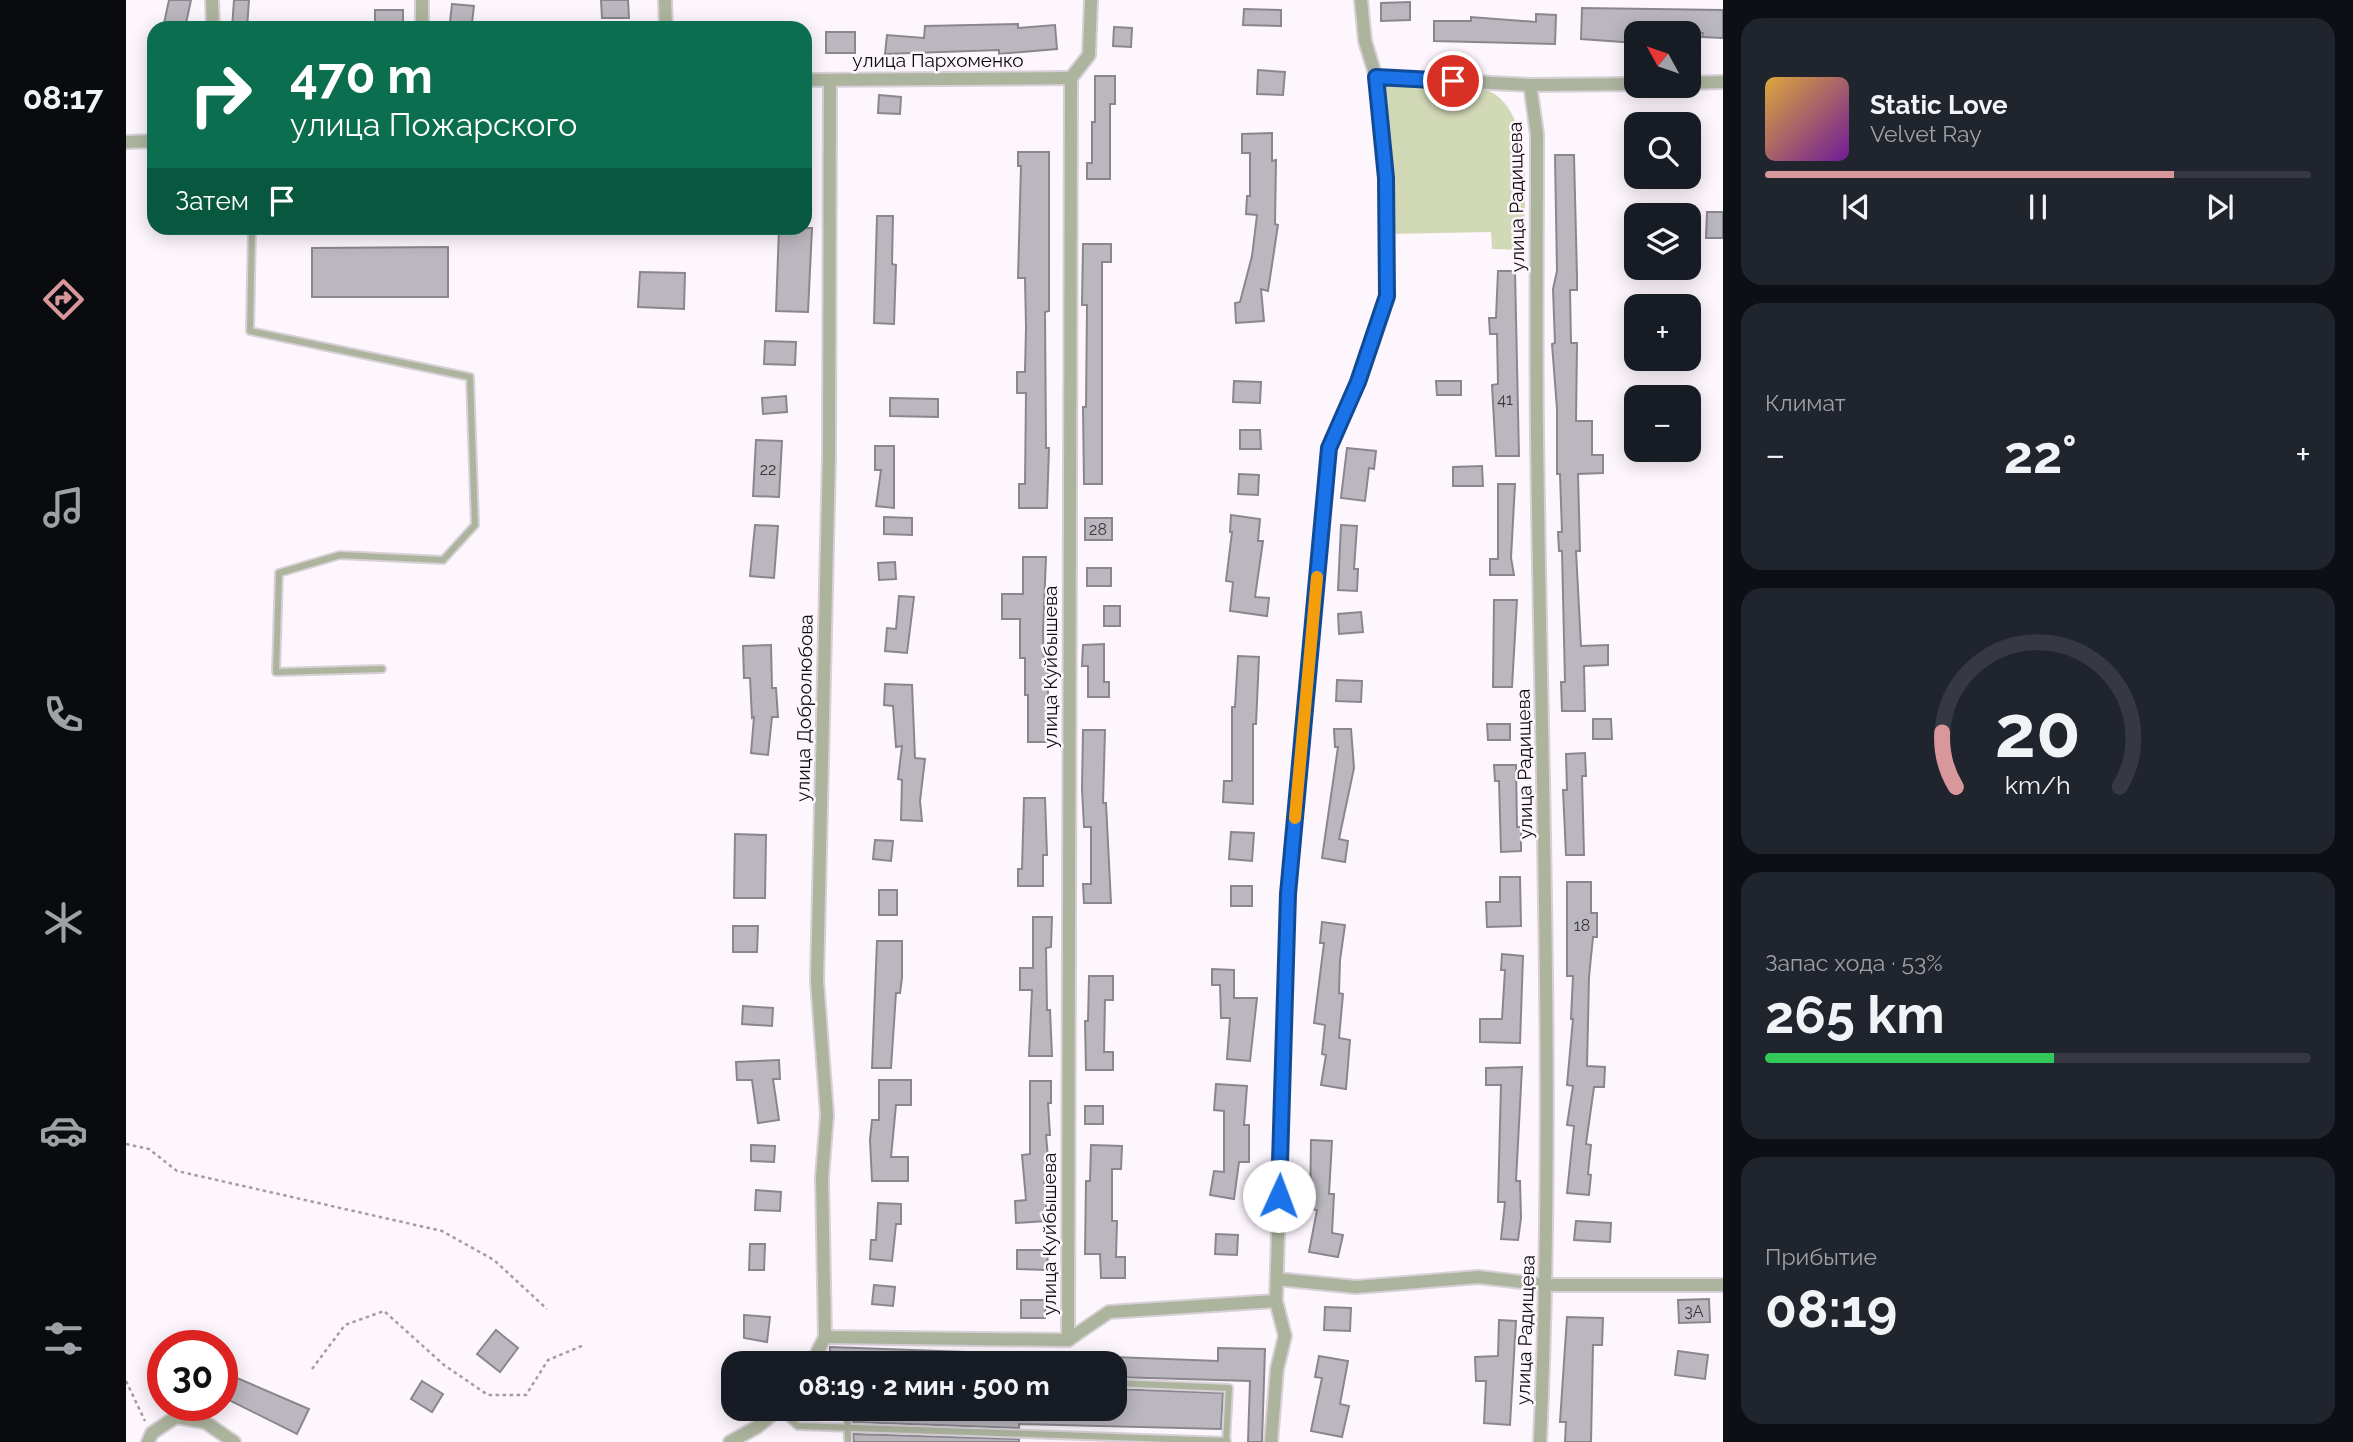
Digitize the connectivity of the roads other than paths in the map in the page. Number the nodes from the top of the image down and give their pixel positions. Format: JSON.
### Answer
{"nodes":[{"id":1,"x":212,"y":0,"type":"edge"},
{"id":2,"x":422,"y":0,"type":"edge"},
{"id":3,"x":665,"y":0,"type":"edge"},
{"id":4,"x":1091,"y":0,"type":"edge"},
{"id":5,"x":1361,"y":0,"type":"edge"},
{"id":6,"x":213,"y":21,"type":"edge"},
{"id":7,"x":422,"y":21,"type":"edge"},
{"id":8,"x":666,"y":21,"type":"edge"},
{"id":9,"x":1376,"y":77,"type":"junction"},
{"id":10,"x":1071,"y":78,"type":"junction"},
{"id":11,"x":812,"y":80,"type":"edge"},
{"id":12,"x":830,"y":80,"type":"junction"},
{"id":13,"x":1723,"y":82,"type":"edge"},
{"id":14,"x":1701,"y":83,"type":"edge"},
{"id":15,"x":1624,"y":84,"type":"edge"},
{"id":16,"x":1530,"y":85,"type":"junction"},
{"id":17,"x":147,"y":141,"type":"edge"},
{"id":18,"x":126,"y":142,"type":"edge"},
{"id":19,"x":252,"y":235,"type":"edge"},
{"id":20,"x":382,"y":669,"type":"dead end"},
{"id":21,"x":1277,"y":1279,"type":"junction"},
{"id":22,"x":1723,"y":1284,"type":"edge"},
{"id":23,"x":1547,"y":1285,"type":"junction"},
{"id":24,"x":1276,"y":1301,"type":"junction"},
{"id":25,"x":825,"y":1337,"type":"junction"},
{"id":26,"x":1068,"y":1340,"type":"junction"},
{"id":27,"x":818,"y":1351,"type":"edge"},
{"id":28,"x":1127,"y":1384,"type":"edge"},
{"id":29,"x":761,"y":1421,"type":"edge"},
{"id":30,"x":792,"y":1421,"type":"edge"},
{"id":31,"x":847,"y":1421,"type":"edge"},
{"id":32,"x":847,"y":1429,"type":"junction"},
{"id":33,"x":150,"y":1438,"type":"edge"},
{"id":34,"x":1049,"y":1438,"type":"edge"},
{"id":35,"x":1226,"y":1441,"type":"edge"},
{"id":36,"x":234,"y":1442,"type":"edge"},
{"id":37,"x":730,"y":1442,"type":"edge"},
{"id":38,"x":848,"y":1442,"type":"edge"},
{"id":39,"x":1271,"y":1442,"type":"edge"},
{"id":40,"x":1540,"y":1442,"type":"edge"}],
"edges":[{"from":1,"to":6,"type":"street"},
{"from":2,"to":7,"type":"street"},
{"from":3,"to":8,"type":"street"},
{"from":4,"to":10,"type":"street"},
{"from":5,"to":9,"type":"street"},
{"from":9,"to":16,"type":"street"},
{"from":9,"to":21,"type":"street"},
{"from":10,"to":12,"type":"street","name":"улица Пархоменко"},
{"from":10,"to":26,"type":"street","name":"улица Куйбышева"},
{"from":11,"to":12,"type":"street","name":"улица Пархоменко"},
{"from":12,"to":25,"type":"street","name":"улица Добролюбова"},
{"from":13,"to":14,"type":"street"},
{"from":15,"to":16,"type":"street"},
{"from":16,"to":23,"type":"street","name":"улица Радищева"},
{"from":17,"to":18,"type":"street"},
{"from":19,"to":20,"type":"lane"},
{"from":21,"to":23,"type":"street"},
{"from":21,"to":24,"type":"street"},
{"from":22,"to":23,"type":"street"},
{"from":23,"to":40,"type":"street","name":"улица Радищева"},
{"from":24,"to":26,"type":"street"},
{"from":24,"to":39,"type":"street"},
{"from":25,"to":26,"type":"street"},
{"from":25,"to":27,"type":"street"},
{"from":28,"to":35,"type":"lane"},
{"from":29,"to":37,"type":"street"},
{"from":30,"to":32,"type":"lane"},
{"from":31,"to":32,"type":"lane"},
{"from":32,"to":34,"type":"lane"},
{"from":32,"to":38,"type":"lane"},
{"from":33,"to":36,"type":"street"},
{"from":34,"to":35,"type":"lane"}]}
